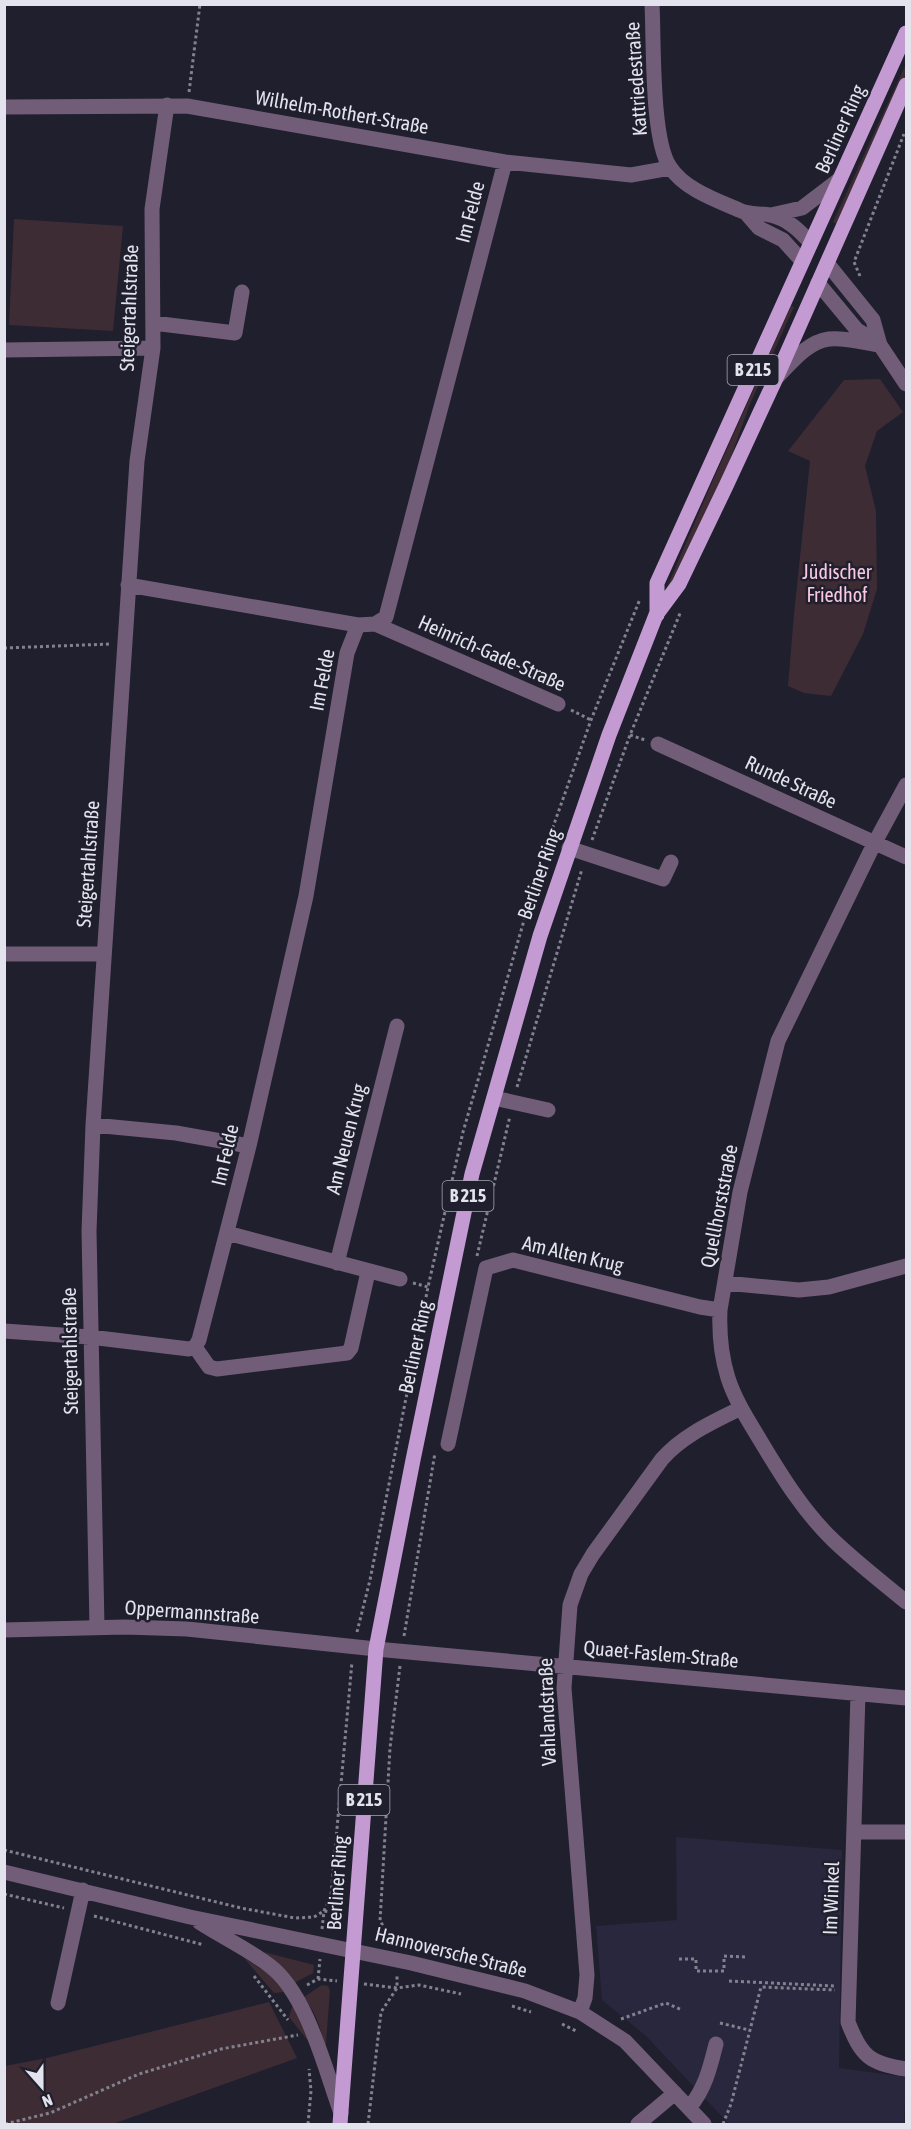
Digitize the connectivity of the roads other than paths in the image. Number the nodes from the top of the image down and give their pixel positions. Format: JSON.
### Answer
{"nodes":[{"id":1,"x":652,"y":4,"type":"edge"},
{"id":2,"x":906,"y":33,"type":"edge"},
{"id":3,"x":906,"y":85,"type":"edge"},
{"id":4,"x":168,"y":105,"type":"junction"},
{"id":5,"x":4,"y":107,"type":"edge"},
{"id":6,"x":505,"y":162,"type":"junction"},
{"id":7,"x":670,"y":168,"type":"junction"},
{"id":8,"x":840,"y":179,"type":"junction"},
{"id":9,"x":746,"y":213,"type":"junction"},
{"id":10,"x":771,"y":215,"type":"junction"},
{"id":11,"x":811,"y":243,"type":"junction"},
{"id":12,"x":802,"y":261,"type":"junction"},
{"id":13,"x":827,"y":263,"type":"junction"},
{"id":14,"x":818,"y":283,"type":"junction"},
{"id":15,"x":242,"y":292,"type":"dead end"},
{"id":16,"x":153,"y":323,"type":"junction"},
{"id":17,"x":880,"y":345,"type":"junction"},
{"id":18,"x":153,"y":348,"type":"junction"},
{"id":19,"x":4,"y":351,"type":"edge"},
{"id":20,"x":776,"y":378,"type":"junction"},
{"id":21,"x":906,"y":384,"type":"edge"},
{"id":22,"x":128,"y":585,"type":"junction"},
{"id":23,"x":657,"y":615,"type":"junction"},
{"id":24,"x":375,"y":624,"type":"junction"},
{"id":25,"x":358,"y":625,"type":"junction"},
{"id":26,"x":558,"y":704,"type":"road end"},
{"id":27,"x":658,"y":744,"type":"dead end"},
{"id":28,"x":906,"y":784,"type":"edge"},
{"id":29,"x":874,"y":844,"type":"junction"},
{"id":30,"x":570,"y":848,"type":"junction"},
{"id":31,"x":906,"y":857,"type":"edge"},
{"id":32,"x":671,"y":862,"type":"dead end"},
{"id":33,"x":4,"y":954,"type":"edge"},
{"id":34,"x":103,"y":954,"type":"junction"},
{"id":35,"x":397,"y":1026,"type":"dead end"},
{"id":36,"x":494,"y":1098,"type":"junction"},
{"id":37,"x":548,"y":1110,"type":"dead end"},
{"id":38,"x":93,"y":1125,"type":"junction"},
{"id":39,"x":249,"y":1146,"type":"junction"},
{"id":40,"x":227,"y":1233,"type":"junction"},
{"id":41,"x":337,"y":1263,"type":"junction"},
{"id":42,"x":906,"y":1266,"type":"edge"},
{"id":43,"x":368,"y":1272,"type":"junction"},
{"id":44,"x":400,"y":1279,"type":"dead end"},
{"id":45,"x":725,"y":1283,"type":"junction"},
{"id":46,"x":720,"y":1310,"type":"junction"},
{"id":47,"x":4,"y":1331,"type":"edge"},
{"id":48,"x":90,"y":1337,"type":"junction"},
{"id":49,"x":195,"y":1347,"type":"junction"},
{"id":50,"x":741,"y":1408,"type":"junction"},
{"id":51,"x":442,"y":1448,"type":"road end"},
{"id":52,"x":906,"y":1602,"type":"edge"},
{"id":53,"x":97,"y":1628,"type":"junction"},
{"id":54,"x":4,"y":1630,"type":"edge"},
{"id":55,"x":376,"y":1649,"type":"junction"},
{"id":56,"x":565,"y":1667,"type":"junction"},
{"id":57,"x":858,"y":1694,"type":"junction"},
{"id":58,"x":906,"y":1698,"type":"edge"},
{"id":59,"x":855,"y":1832,"type":"junction"},
{"id":60,"x":906,"y":1832,"type":"edge"},
{"id":61,"x":4,"y":1872,"type":"edge"},
{"id":62,"x":83,"y":1890,"type":"junction"},
{"id":63,"x":190,"y":1917,"type":"junction"},
{"id":64,"x":353,"y":1950,"type":"junction"},
{"id":65,"x":58,"y":2003,"type":"dead end"},
{"id":66,"x":580,"y":2012,"type":"junction"},
{"id":67,"x":716,"y":2044,"type":"dead end"},
{"id":68,"x":906,"y":2069,"type":"edge"},
{"id":69,"x":675,"y":2093,"type":"junction"},
{"id":70,"x":688,"y":2108,"type":"junction"},
{"id":71,"x":341,"y":2119,"type":"edge"},
{"id":72,"x":638,"y":2124,"type":"edge"},
{"id":73,"x":704,"y":2124,"type":"edge"}],
"edges":[{"from":1,"to":7,"type":"street","name":"Kattriedestraße"},
{"from":2,"to":8,"type":"main road","name":"Berliner Ring"},
{"from":3,"to":13,"type":"main road","name":"Berliner Ring","number":"B 215"},
{"from":4,"to":5,"type":"street","name":"Wilhelm-Rothert-Straße"},
{"from":4,"to":6,"type":"street","name":"Wilhelm-Rothert-Straße"},
{"from":4,"to":16,"type":"street","name":"Steigertahlstraße"},
{"from":6,"to":7,"type":"street","name":"Wilhelm-Rothert-Straße"},
{"from":6,"to":24,"type":"street","name":"Im Felde"},
{"from":7,"to":9,"type":"street"},
{"from":8,"to":10,"type":"street"},
{"from":8,"to":11,"type":"main road","name":"Berliner Ring"},
{"from":9,"to":10,"type":"street"},
{"from":9,"to":12,"type":"street"},
{"from":10,"to":11,"type":"street"},
{"from":11,"to":12,"type":"main road","name":"Berliner Ring","number":"B 215"},
{"from":11,"to":13,"type":"main road"},
{"from":12,"to":14,"type":"main road"},
{"from":12,"to":23,"type":"main road","name":"Berliner Ring","number":"B 215"},
{"from":13,"to":14,"type":"main road","name":"Berliner Ring","number":"B 215"},
{"from":13,"to":17,"type":"street"},
{"from":14,"to":17,"type":"street"},
{"from":14,"to":20,"type":"main road","name":"Berliner Ring","number":"B 215"},
{"from":15,"to":16,"type":"street"},
{"from":16,"to":18,"type":"street","name":"Steigertahlstraße"},
{"from":17,"to":20,"type":"street"},
{"from":17,"to":21,"type":"street"},
{"from":18,"to":19,"type":"street"},
{"from":18,"to":22,"type":"street","name":"Steigertahlstraße"},
{"from":20,"to":23,"type":"main road","name":"Berliner Ring","number":"B 215"},
{"from":22,"to":25,"type":"street"},
{"from":22,"to":34,"type":"street","name":"Steigertahlstraße"},
{"from":23,"to":30,"type":"main road","name":"Berliner Ring","number":"B 215"},
{"from":24,"to":25,"type":"street"},
{"from":24,"to":26,"type":"street","name":"Heinrich-Gade-Straße"},
{"from":25,"to":39,"type":"street","name":"Im Felde"},
{"from":27,"to":29,"type":"street","name":"Runde Straße"},
{"from":28,"to":29,"type":"street","name":"Quellhorststraße"},
{"from":29,"to":31,"type":"street","name":"Runde Straße"},
{"from":29,"to":45,"type":"street","name":"Quellhorststraße"},
{"from":30,"to":32,"type":"street"},
{"from":30,"to":36,"type":"main road","name":"Berliner Ring","number":"B 215"},
{"from":33,"to":34,"type":"street"},
{"from":34,"to":38,"type":"street","name":"Steigertahlstraße"},
{"from":35,"to":41,"type":"street","name":"Am Neuen Krug"},
{"from":36,"to":37,"type":"street"},
{"from":36,"to":55,"type":"main road","name":"Berliner Ring","number":"B 215"},
{"from":38,"to":39,"type":"street"},
{"from":38,"to":48,"type":"street","name":"Steigertahlstraße"},
{"from":39,"to":40,"type":"street","name":"Im Felde"},
{"from":40,"to":41,"type":"street"},
{"from":40,"to":49,"type":"street"},
{"from":41,"to":43,"type":"street"},
{"from":42,"to":45,"type":"street"},
{"from":43,"to":44,"type":"street"},
{"from":43,"to":49,"type":"street"},
{"from":45,"to":46,"type":"street","name":"Quellhorststraße"},
{"from":46,"to":50,"type":"street","name":"Quellhorststraße"},
{"from":46,"to":51,"type":"street","name":"Am Alten Krug"},
{"from":47,"to":48,"type":"street"},
{"from":48,"to":49,"type":"street"},
{"from":48,"to":53,"type":"street","name":"Steigertahlstraße"},
{"from":50,"to":52,"type":"street","name":"Quellhorststraße"},
{"from":50,"to":56,"type":"street","name":"Vahlandstraße"},
{"from":53,"to":54,"type":"street","name":"Oppermannstraße"},
{"from":53,"to":55,"type":"street","name":"Oppermannstraße"},
{"from":55,"to":56,"type":"street","name":"Quaet-Faslem-Straße"},
{"from":55,"to":64,"type":"main road","name":"Berliner Ring","number":"B 215"},
{"from":56,"to":57,"type":"street","name":"Quaet-Faslem-Straße"},
{"from":56,"to":66,"type":"street","name":"Vahlandstraße"},
{"from":57,"to":58,"type":"street","name":"Quaet-Faslem-Straße"},
{"from":57,"to":59,"type":"street","name":"Im Winkel"},
{"from":59,"to":60,"type":"street"},
{"from":59,"to":68,"type":"street","name":"Im Winkel"},
{"from":61,"to":62,"type":"street","name":"Hannoversche Straße"},
{"from":62,"to":63,"type":"street","name":"Hannoversche Straße"},
{"from":62,"to":65,"type":"street"},
{"from":63,"to":64,"type":"street","name":"Hannoversche Straße"},
{"from":63,"to":71,"type":"street","name":"Berliner Ring"},
{"from":64,"to":66,"type":"street","name":"Hannoversche Straße"},
{"from":64,"to":71,"type":"main road","name":"Berliner Ring","number":"B 215"},
{"from":66,"to":69,"type":"street","name":"Hannoversche Straße"},
{"from":67,"to":70,"type":"street"},
{"from":69,"to":70,"type":"street","name":"Hannoversche Straße"},
{"from":69,"to":72,"type":"street"},
{"from":70,"to":73,"type":"street","name":"Hannoversche Straße"}]}
